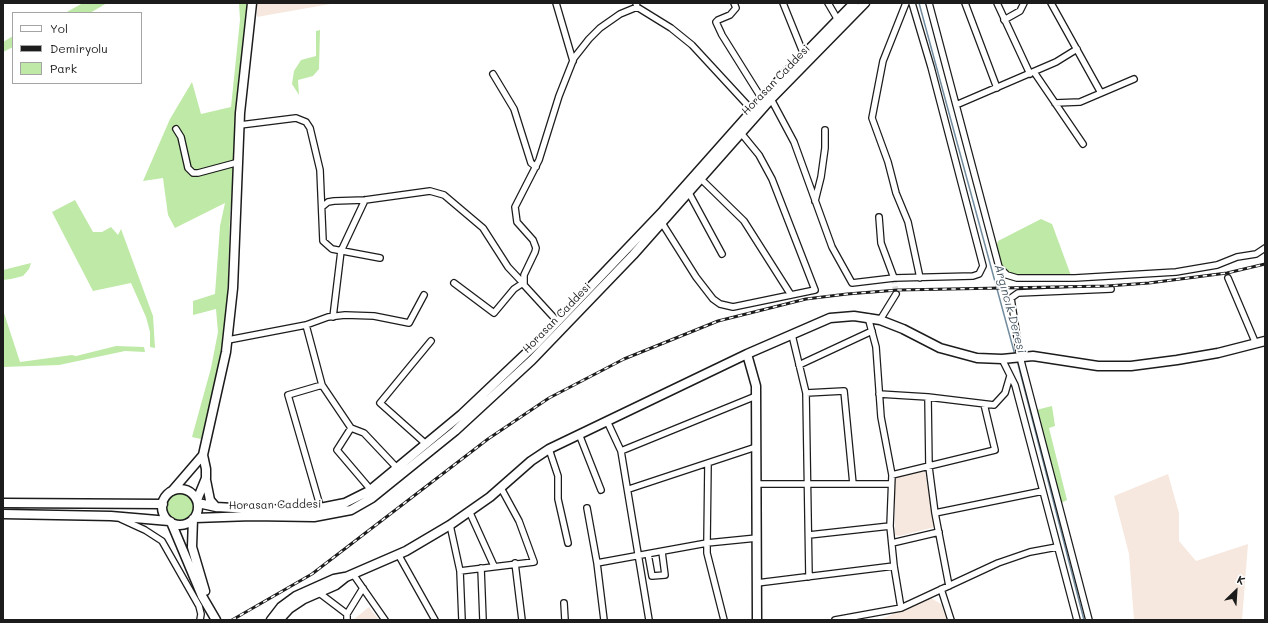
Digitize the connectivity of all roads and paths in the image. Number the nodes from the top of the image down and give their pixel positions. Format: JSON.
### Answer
{"nodes":[{"id":1,"x":252,"y":3,"type":"edge"},
{"id":2,"x":556,"y":3,"type":"edge"},
{"id":3,"x":734,"y":3,"type":"edge"},
{"id":4,"x":783,"y":3,"type":"edge"},
{"id":5,"x":828,"y":3,"type":"edge"},
{"id":6,"x":854,"y":3,"type":"edge"},
{"id":7,"x":865,"y":3,"type":"edge"},
{"id":8,"x":906,"y":3,"type":"edge"},
{"id":9,"x":912,"y":3,"type":"edge"},
{"id":10,"x":928,"y":3,"type":"edge"},
{"id":11,"x":965,"y":3,"type":"edge"},
{"id":12,"x":997,"y":3,"type":"edge"},
{"id":13,"x":1024,"y":3,"type":"edge"},
{"id":14,"x":1051,"y":3,"type":"edge"},
{"id":15,"x":636,"y":5,"type":"edge"},
{"id":16,"x":838,"y":20,"type":"junction"},
{"id":17,"x":1004,"y":20,"type":"junction"},
{"id":18,"x":1077,"y":48,"type":"junction"},
{"id":19,"x":804,"y":55,"type":"junction"},
{"id":20,"x":573,"y":61,"type":"junction"},
{"id":21,"x":1032,"y":73,"type":"junction"},
{"id":22,"x":494,"y":74,"type":"dead end"},
{"id":23,"x":1134,"y":78,"type":"dead end"},
{"id":24,"x":997,"y":88,"type":"junction"},
{"id":25,"x":1101,"y":93,"type":"junction"},
{"id":26,"x":762,"y":99,"type":"junction"},
{"id":27,"x":771,"y":99,"type":"junction"},
{"id":28,"x":1055,"y":103,"type":"junction"},
{"id":29,"x":956,"y":105,"type":"junction"},
{"id":30,"x":752,"y":110,"type":"junction"},
{"id":31,"x":240,"y":125,"type":"junction"},
{"id":32,"x":176,"y":129,"type":"dead end"},
{"id":33,"x":825,"y":130,"type":"dead end"},
{"id":34,"x":741,"y":133,"type":"junction"},
{"id":35,"x":1083,"y":144,"type":"dead end"},
{"id":36,"x":239,"y":162,"type":"junction"},
{"id":37,"x":536,"y":168,"type":"junction"},
{"id":38,"x":701,"y":179,"type":"junction"},
{"id":39,"x":689,"y":193,"type":"junction"},
{"id":40,"x":365,"y":200,"type":"junction"},
{"id":41,"x":815,"y":201,"type":"junction"},
{"id":42,"x":322,"y":207,"type":"junction"},
{"id":43,"x":879,"y":217,"type":"dead end"},
{"id":44,"x":662,"y":223,"type":"junction"},
{"id":45,"x":1265,"y":248,"type":"edge"},
{"id":46,"x":341,"y":251,"type":"junction"},
{"id":47,"x":722,"y":254,"type":"dead end"},
{"id":48,"x":380,"y":258,"type":"dead end"},
{"id":49,"x":894,"y":278,"type":"junction"},
{"id":50,"x":920,"y":278,"type":"junction"},
{"id":51,"x":1228,"y":278,"type":"dead end"},
{"id":52,"x":454,"y":283,"type":"dead end"},
{"id":53,"x":523,"y":283,"type":"junction"},
{"id":54,"x":1111,"y":289,"type":"dead end"},
{"id":55,"x":896,"y":294,"type":"tunnel mouth"},
{"id":56,"x":424,"y":295,"type":"dead end"},
{"id":57,"x":791,"y":295,"type":"junction"},
{"id":58,"x":333,"y":316,"type":"junction"},
{"id":59,"x":868,"y":317,"type":"junction"},
{"id":60,"x":880,"y":320,"type":"junction"},
{"id":61,"x":557,"y":321,"type":"junction"},
{"id":62,"x":306,"y":325,"type":"junction"},
{"id":63,"x":872,"y":331,"type":"junction"},
{"id":64,"x":792,"y":335,"type":"junction"},
{"id":65,"x":228,"y":340,"type":"junction"},
{"id":66,"x":431,"y":341,"type":"dead end"},
{"id":67,"x":1265,"y":341,"type":"edge"},
{"id":68,"x":1256,"y":344,"type":"junction"},
{"id":69,"x":746,"y":354,"type":"junction"},
{"id":70,"x":1019,"y":357,"type":"junction"},
{"id":71,"x":1005,"y":359,"type":"junction"},
{"id":72,"x":799,"y":365,"type":"junction"},
{"id":73,"x":1010,"y":375,"type":"junction"},
{"id":74,"x":322,"y":385,"type":"junction"},
{"id":75,"x":806,"y":394,"type":"junction"},
{"id":76,"x":879,"y":394,"type":"junction"},
{"id":77,"x":756,"y":396,"type":"junction"},
{"id":78,"x":928,"y":397,"type":"junction"},
{"id":79,"x":984,"y":404,"type":"junction"},
{"id":80,"x":607,"y":421,"type":"junction"},
{"id":81,"x":351,"y":428,"type":"junction"},
{"id":82,"x":579,"y":434,"type":"junction"},
{"id":83,"x":426,"y":444,"type":"junction"},
{"id":84,"x":756,"y":447,"type":"junction"},
{"id":85,"x":549,"y":449,"type":"junction"},
{"id":86,"x":621,"y":451,"type":"junction"},
{"id":87,"x":203,"y":455,"type":"junction"},
{"id":88,"x":708,"y":463,"type":"junction"},
{"id":89,"x":929,"y":467,"type":"junction"},
{"id":90,"x":397,"y":468,"type":"junction"},
{"id":91,"x":892,"y":475,"type":"junction"},
{"id":92,"x":206,"y":478,"type":"junction"},
{"id":93,"x":756,"y":484,"type":"junction"},
{"id":94,"x":808,"y":484,"type":"junction"},
{"id":95,"x":853,"y":484,"type":"junction"},
{"id":96,"x":892,"y":484,"type":"junction"},
{"id":97,"x":501,"y":488,"type":"junction"},
{"id":98,"x":629,"y":489,"type":"junction"},
{"id":99,"x":370,"y":490,"type":"junction"},
{"id":100,"x":602,"y":490,"type":"dead end"},
{"id":101,"x":172,"y":491,"type":"junction"},
{"id":102,"x":1043,"y":491,"type":"junction"},
{"id":103,"x":197,"y":501,"type":"junction"},
{"id":104,"x":3,"y":503,"type":"edge"},
{"id":105,"x":163,"y":504,"type":"junction"},
{"id":106,"x":216,"y":507,"type":"junction"},
{"id":107,"x":587,"y":508,"type":"dead end"},
{"id":108,"x":321,"y":509,"type":"junction"},
{"id":109,"x":470,"y":513,"type":"junction"},
{"id":110,"x":935,"y":513,"type":"junction"},
{"id":111,"x":3,"y":514,"type":"edge"},
{"id":112,"x":111,"y":516,"type":"junction"},
{"id":113,"x":194,"y":519,"type":"junction"},
{"id":114,"x":170,"y":521,"type":"junction"},
{"id":115,"x":450,"y":525,"type":"junction"},
{"id":116,"x":890,"y":526,"type":"junction"},
{"id":117,"x":938,"y":532,"type":"junction"},
{"id":118,"x":809,"y":535,"type":"junction"},
{"id":119,"x":757,"y":538,"type":"junction"},
{"id":120,"x":892,"y":542,"type":"junction"},
{"id":121,"x":568,"y":543,"type":"dead end"},
{"id":122,"x":707,"y":543,"type":"junction"},
{"id":123,"x":1057,"y":547,"type":"junction"},
{"id":124,"x":662,"y":552,"type":"junction"},
{"id":125,"x":398,"y":554,"type":"junction"},
{"id":126,"x":648,"y":554,"type":"junction"},
{"id":127,"x":638,"y":556,"type":"junction"},
{"id":128,"x":516,"y":563,"type":"junction"},
{"id":129,"x":597,"y":563,"type":"junction"},
{"id":130,"x":494,"y":566,"type":"junction"},
{"id":131,"x":894,"y":566,"type":"junction"},
{"id":132,"x":481,"y":568,"type":"junction"},
{"id":133,"x":460,"y":572,"type":"junction"},
{"id":134,"x":349,"y":576,"type":"junction"},
{"id":135,"x":809,"y":577,"type":"junction"},
{"id":136,"x":757,"y":583,"type":"junction"},
{"id":137,"x":949,"y":586,"type":"junction"},
{"id":138,"x":362,"y":588,"type":"junction"},
{"id":139,"x":941,"y":589,"type":"junction"},
{"id":140,"x":318,"y":592,"type":"junction"},
{"id":141,"x":564,"y":603,"type":"dead end"},
{"id":142,"x":901,"y":608,"type":"junction"},
{"id":143,"x":214,"y":617,"type":"edge"},
{"id":144,"x":347,"y":617,"type":"edge"},
{"id":145,"x":855,"y":618,"type":"edge"},
{"id":146,"x":200,"y":620,"type":"edge"},
{"id":147,"x":271,"y":620,"type":"edge"},
{"id":148,"x":279,"y":620,"type":"edge"},
{"id":149,"x":385,"y":620,"type":"edge"},
{"id":150,"x":435,"y":620,"type":"edge"},
{"id":151,"x":462,"y":620,"type":"edge"},
{"id":152,"x":483,"y":620,"type":"edge"},
{"id":153,"x":522,"y":620,"type":"edge"},
{"id":154,"x":564,"y":620,"type":"edge"},
{"id":155,"x":604,"y":620,"type":"edge"},
{"id":156,"x":649,"y":620,"type":"edge"},
{"id":157,"x":724,"y":620,"type":"edge"},
{"id":158,"x":757,"y":620,"type":"edge"},
{"id":159,"x":835,"y":620,"type":"edge"},
{"id":160,"x":952,"y":620,"type":"edge"},
{"id":161,"x":1076,"y":620,"type":"edge"},
{"id":162,"x":1089,"y":620,"type":"edge"}],
"edges":[{"from":1,"to":31,"type":"street"},
{"from":2,"to":20,"type":"street"},
{"from":3,"to":26,"type":"street"},
{"from":4,"to":19,"type":"street"},
{"from":5,"to":16,"type":"street"},
{"from":6,"to":16,"type":"street","name":"Horasan Caddesi"},
{"from":7,"to":27,"type":"street","name":"Horasan Caddesi"},
{"from":8,"to":50,"type":"street"},
{"from":9,"to":50,"type":"street"},
{"from":10,"to":29,"type":"street"},
{"from":11,"to":24,"type":"street"},
{"from":12,"to":17,"type":"street"},
{"from":13,"to":17,"type":"street"},
{"from":14,"to":18,"type":"street"},
{"from":15,"to":20,"type":"street"},
{"from":15,"to":30,"type":"street"},
{"from":16,"to":19,"type":"street","name":"Horasan Caddesi"},
{"from":17,"to":21,"type":"street"},
{"from":18,"to":21,"type":"street"},
{"from":18,"to":25,"type":"street"},
{"from":19,"to":26,"type":"street","name":"Horasan Caddesi"},
{"from":20,"to":37,"type":"street"},
{"from":21,"to":24,"type":"street"},
{"from":21,"to":28,"type":"street"},
{"from":22,"to":37,"type":"street"},
{"from":23,"to":25,"type":"street"},
{"from":24,"to":29,"type":"street"},
{"from":25,"to":28,"type":"street"},
{"from":26,"to":30,"type":"street","name":"Horasan Caddesi"},
{"from":27,"to":34,"type":"street","name":"Horasan Caddesi"},
{"from":27,"to":41,"type":"street"},
{"from":28,"to":35,"type":"street"},
{"from":29,"to":45,"type":"street"},
{"from":30,"to":61,"type":"street","name":"Horasan Caddesi"},
{"from":31,"to":36,"type":"street"},
{"from":31,"to":42,"type":"street"},
{"from":32,"to":36,"type":"street"},
{"from":33,"to":41,"type":"street"},
{"from":34,"to":38,"type":"street","name":"Horasan Caddesi"},
{"from":34,"to":57,"type":"street"},
{"from":36,"to":65,"type":"street"},
{"from":37,"to":53,"type":"street"},
{"from":38,"to":39,"type":"street","name":"Horasan Caddesi"},
{"from":38,"to":57,"type":"street"},
{"from":39,"to":44,"type":"street","name":"Horasan Caddesi"},
{"from":39,"to":47,"type":"street"},
{"from":40,"to":42,"type":"street"},
{"from":40,"to":46,"type":"street"},
{"from":40,"to":53,"type":"street"},
{"from":41,"to":49,"type":"street"},
{"from":42,"to":46,"type":"street"},
{"from":43,"to":49,"type":"street"},
{"from":44,"to":57,"type":"street"},
{"from":44,"to":113,"type":"street","name":"Horasan Caddesi"},
{"from":46,"to":48,"type":"street"},
{"from":46,"to":58,"type":"street"},
{"from":49,"to":50,"type":"street"},
{"from":51,"to":68,"type":"street"},
{"from":52,"to":53,"type":"street"},
{"from":53,"to":61,"type":"street"},
{"from":54,"to":70,"type":"street"},
{"from":55,"to":60,"type":"street"},
{"from":56,"to":58,"type":"street"},
{"from":58,"to":62,"type":"street"},
{"from":59,"to":60,"type":"street"},
{"from":59,"to":63,"type":"street"},
{"from":59,"to":64,"type":"street"},
{"from":60,"to":71,"type":"street"},
{"from":61,"to":83,"type":"street","name":"Horasan Caddesi"},
{"from":62,"to":65,"type":"street"},
{"from":62,"to":74,"type":"street"},
{"from":63,"to":72,"type":"street"},
{"from":63,"to":76,"type":"street"},
{"from":64,"to":69,"type":"street"},
{"from":64,"to":72,"type":"street"},
{"from":65,"to":87,"type":"street"},
{"from":66,"to":83,"type":"street"},
{"from":67,"to":68,"type":"street"},
{"from":68,"to":70,"type":"street"},
{"from":69,"to":77,"type":"street"},
{"from":69,"to":80,"type":"street"},
{"from":70,"to":71,"type":"street"},
{"from":70,"to":162,"type":"street"},
{"from":71,"to":73,"type":"street"},
{"from":72,"to":75,"type":"street"},
{"from":73,"to":79,"type":"street"},
{"from":73,"to":102,"type":"street"},
{"from":74,"to":81,"type":"street"},
{"from":74,"to":108,"type":"street"},
{"from":75,"to":94,"type":"street"},
{"from":75,"to":95,"type":"street"},
{"from":76,"to":78,"type":"street"},
{"from":76,"to":91,"type":"street"},
{"from":77,"to":84,"type":"street"},
{"from":77,"to":86,"type":"street"},
{"from":78,"to":79,"type":"street"},
{"from":78,"to":89,"type":"street"},
{"from":79,"to":89,"type":"street"},
{"from":80,"to":82,"type":"street"},
{"from":80,"to":86,"type":"street"},
{"from":81,"to":90,"type":"street"},
{"from":81,"to":99,"type":"street"},
{"from":82,"to":85,"type":"street"},
{"from":82,"to":100,"type":"street"},
{"from":83,"to":90,"type":"street","name":"Horasan Caddesi"},
{"from":84,"to":88,"type":"street"},
{"from":84,"to":93,"type":"street"},
{"from":85,"to":97,"type":"street"},
{"from":85,"to":121,"type":"street"},
{"from":86,"to":98,"type":"street"},
{"from":87,"to":92,"type":"street"},
{"from":87,"to":101,"type":"street"},
{"from":88,"to":98,"type":"street"},
{"from":88,"to":122,"type":"street"},
{"from":89,"to":91,"type":"street"},
{"from":89,"to":110,"type":"street"},
{"from":90,"to":99,"type":"street","name":"Horasan Caddesi"},
{"from":91,"to":96,"type":"street"},
{"from":92,"to":103,"type":"street"},
{"from":92,"to":106,"type":"street"},
{"from":93,"to":94,"type":"street"},
{"from":93,"to":119,"type":"street"},
{"from":94,"to":95,"type":"street"},
{"from":94,"to":118,"type":"street"},
{"from":95,"to":96,"type":"street"},
{"from":96,"to":116,"type":"street"},
{"from":97,"to":109,"type":"street"},
{"from":97,"to":128,"type":"street"},
{"from":98,"to":127,"type":"street"},
{"from":99,"to":108,"type":"street","name":"Horasan Caddesi"},
{"from":101,"to":103,"type":"street"},
{"from":101,"to":105,"type":"street"},
{"from":102,"to":110,"type":"street"},
{"from":102,"to":123,"type":"street"},
{"from":103,"to":106,"type":"street","name":"Horasan Caddesi"},
{"from":103,"to":113,"type":"street"},
{"from":104,"to":105,"type":"street"},
{"from":105,"to":114,"type":"street"},
{"from":106,"to":108,"type":"street","name":"Horasan Caddesi"},
{"from":107,"to":129,"type":"street"},
{"from":109,"to":115,"type":"street"},
{"from":109,"to":130,"type":"street"},
{"from":110,"to":117,"type":"street"},
{"from":111,"to":112,"type":"street"},
{"from":112,"to":114,"type":"street"},
{"from":112,"to":146,"type":"street"},
{"from":113,"to":114,"type":"street"},
{"from":113,"to":143,"type":"street"},
{"from":114,"to":143,"type":"street"},
{"from":115,"to":125,"type":"street"},
{"from":115,"to":133,"type":"street"},
{"from":116,"to":118,"type":"street"},
{"from":116,"to":120,"type":"street"},
{"from":117,"to":120,"type":"street"},
{"from":117,"to":137,"type":"street"},
{"from":118,"to":135,"type":"street"},
{"from":119,"to":122,"type":"street"},
{"from":119,"to":136,"type":"street"},
{"from":120,"to":131,"type":"street"},
{"from":122,"to":124,"type":"street"},
{"from":122,"to":157,"type":"street"},
{"from":123,"to":137,"type":"street"},
{"from":123,"to":161,"type":"street"},
{"from":124,"to":126,"type":"street"},
{"from":124,"to":126,"type":"street"},
{"from":125,"to":134,"type":"street"},
{"from":125,"to":150,"type":"street"},
{"from":126,"to":127,"type":"street"},
{"from":127,"to":129,"type":"street"},
{"from":127,"to":156,"type":"street"},
{"from":128,"to":130,"type":"street"},
{"from":128,"to":153,"type":"street"},
{"from":129,"to":155,"type":"street"},
{"from":130,"to":132,"type":"street"},
{"from":131,"to":135,"type":"street"},
{"from":131,"to":142,"type":"street"},
{"from":132,"to":133,"type":"street"},
{"from":132,"to":152,"type":"street"},
{"from":133,"to":151,"type":"street"},
{"from":134,"to":138,"type":"street"},
{"from":134,"to":140,"type":"street"},
{"from":134,"to":147,"type":"street"},
{"from":135,"to":136,"type":"street"},
{"from":136,"to":158,"type":"street"},
{"from":137,"to":139,"type":"street"},
{"from":138,"to":144,"type":"street"},
{"from":138,"to":149,"type":"street"},
{"from":139,"to":142,"type":"street"},
{"from":139,"to":160,"type":"street"},
{"from":140,"to":144,"type":"street"},
{"from":140,"to":148,"type":"street"},
{"from":141,"to":154,"type":"street"},
{"from":142,"to":145,"type":"street"},
{"from":145,"to":159,"type":"street"}]}
